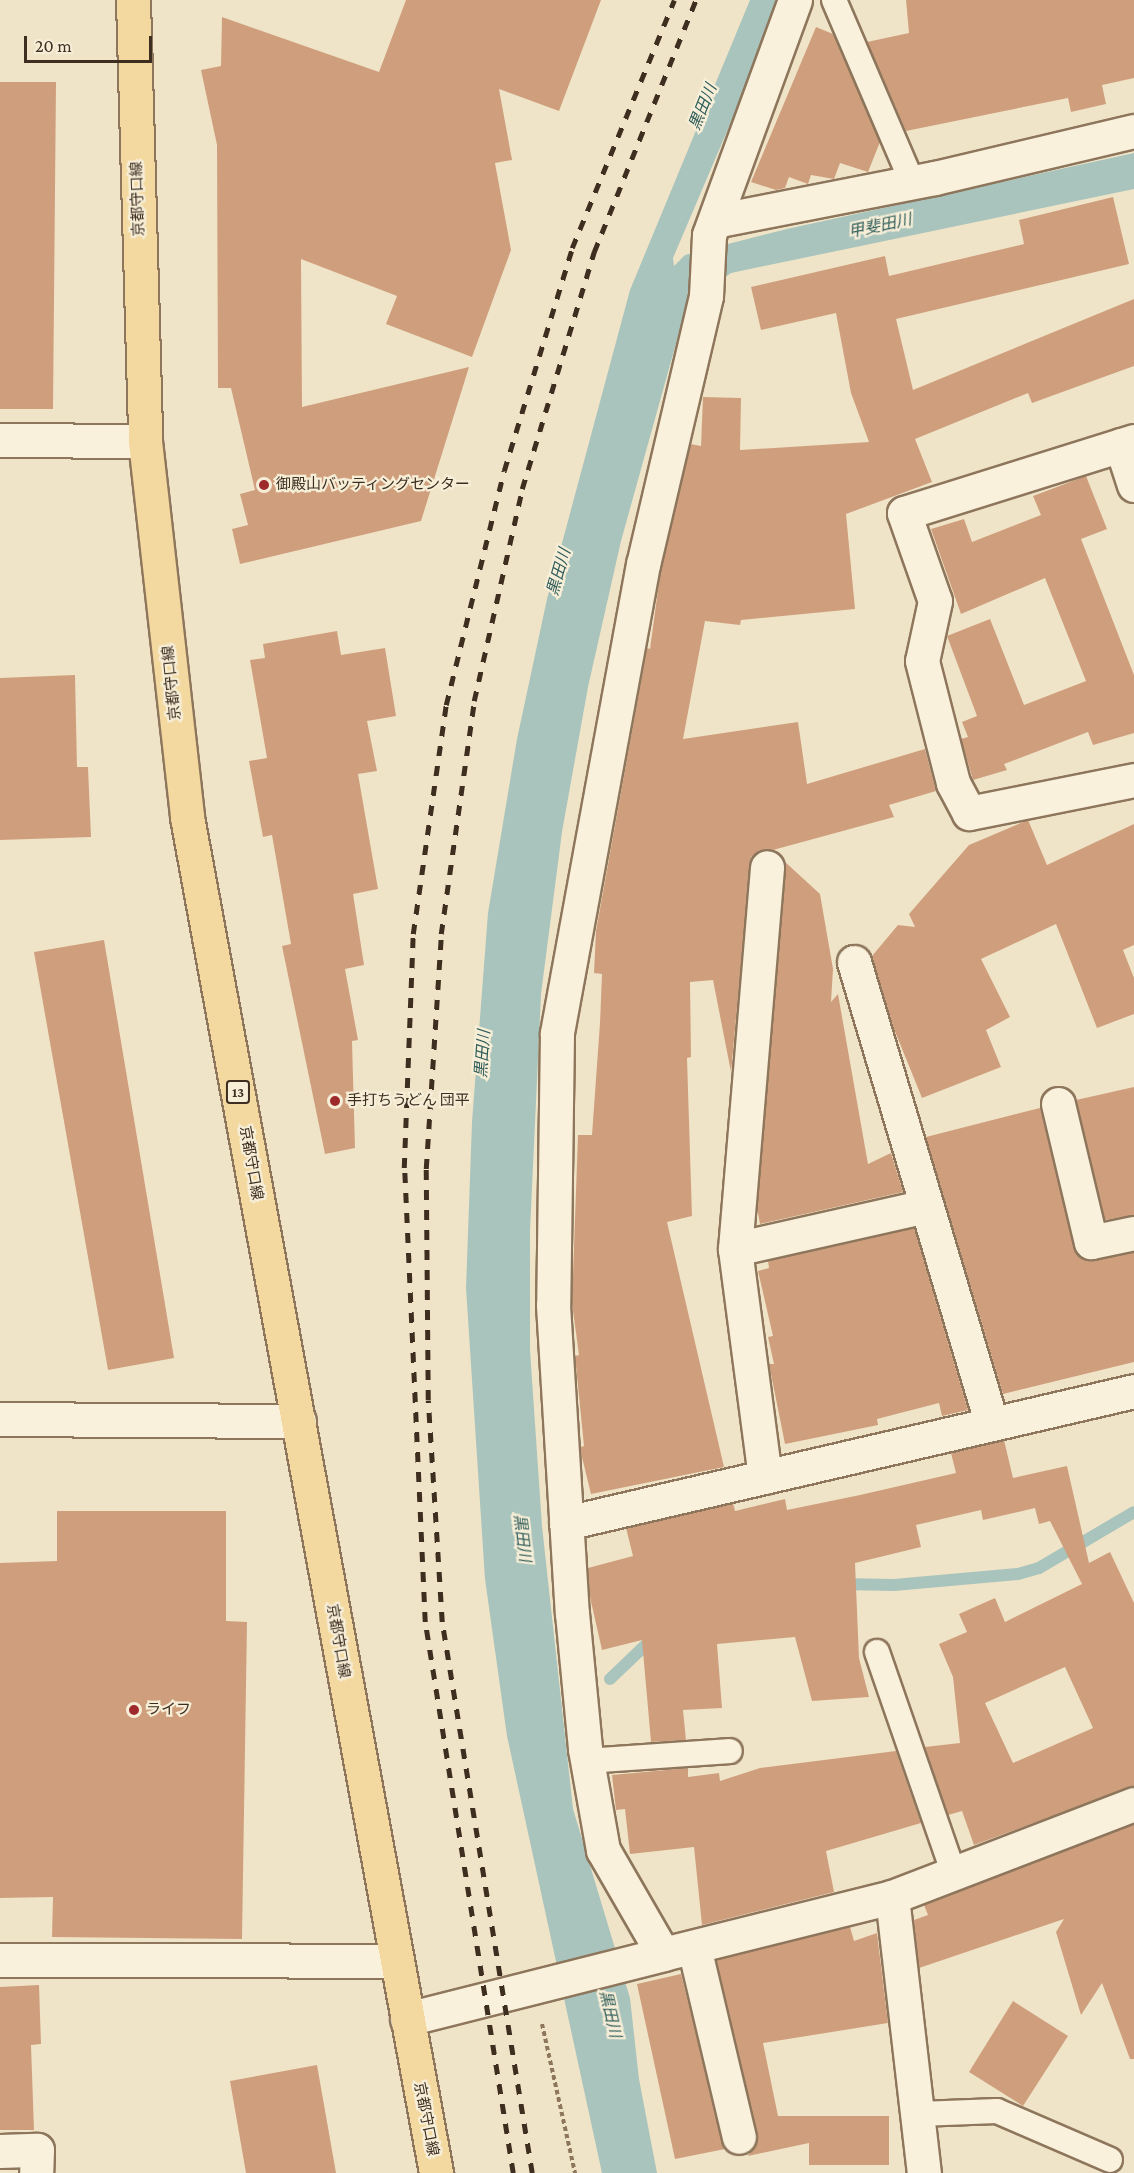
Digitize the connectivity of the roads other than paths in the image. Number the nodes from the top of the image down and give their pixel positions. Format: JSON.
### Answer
{"nodes":[{"id":1,"x":133,"y":0,"type":"edge"},
{"id":2,"x":795,"y":0,"type":"edge"},
{"id":3,"x":834,"y":0,"type":"edge"},
{"id":4,"x":1134,"y":132,"type":"edge"},
{"id":5,"x":912,"y":182,"type":"junction"},
{"id":6,"x":712,"y":228,"type":"junction"},
{"id":7,"x":0,"y":440,"type":"edge"},
{"id":8,"x":145,"y":441,"type":"junction"},
{"id":9,"x":1128,"y":443,"type":"edge"},
{"id":10,"x":1134,"y":485,"type":"edge"},
{"id":11,"x":1134,"y":780,"type":"edge"},
{"id":12,"x":767,"y":867,"type":"dead end"},
{"id":13,"x":854,"y":962,"type":"dead end"},
{"id":14,"x":1058,"y":1104,"type":"dead end"},
{"id":15,"x":926,"y":1206,"type":"junction"},
{"id":16,"x":1134,"y":1233,"type":"edge"},
{"id":17,"x":735,"y":1249,"type":"junction"},
{"id":18,"x":1134,"y":1391,"type":"edge"},
{"id":19,"x":0,"y":1419,"type":"edge"},
{"id":20,"x":299,"y":1421,"type":"junction"},
{"id":21,"x":992,"y":1424,"type":"junction"},
{"id":22,"x":765,"y":1477,"type":"junction"},
{"id":23,"x":566,"y":1523,"type":"junction"},
{"id":24,"x":877,"y":1653,"type":"dead end"},
{"id":25,"x":730,"y":1751,"type":"dead end"},
{"id":26,"x":587,"y":1761,"type":"junction"},
{"id":27,"x":1134,"y":1804,"type":"edge"},
{"id":28,"x":954,"y":1874,"type":"junction"},
{"id":29,"x":892,"y":1897,"type":"junction"},
{"id":30,"x":694,"y":1947,"type":"junction"},
{"id":31,"x":663,"y":1954,"type":"junction"},
{"id":32,"x":0,"y":1960,"type":"edge"},
{"id":33,"x":396,"y":1961,"type":"junction"},
{"id":34,"x":407,"y":2019,"type":"junction"},
{"id":35,"x":919,"y":2114,"type":"junction"},
{"id":36,"x":739,"y":2137,"type":"dead end"},
{"id":37,"x":0,"y":2151,"type":"edge"},
{"id":38,"x":1110,"y":2160,"type":"dead end"},
{"id":39,"x":36,"y":2173,"type":"edge"},
{"id":40,"x":436,"y":2173,"type":"edge"},
{"id":41,"x":924,"y":2173,"type":"edge"}],
"edges":[{"from":1,"to":8,"type":"main road","name":"京都守口線","number":"13"},
{"from":2,"to":6,"type":"street"},
{"from":3,"to":5,"type":"lane"},
{"from":4,"to":5,"type":"street"},
{"from":5,"to":6,"type":"street"},
{"from":6,"to":23,"type":"street"},
{"from":7,"to":8,"type":"street"},
{"from":8,"to":20,"type":"main road","name":"京都守口線","number":"13"},
{"from":9,"to":10,"type":"street"},
{"from":9,"to":11,"type":"street"},
{"from":12,"to":17,"type":"street"},
{"from":13,"to":15,"type":"street"},
{"from":14,"to":16,"type":"street"},
{"from":15,"to":17,"type":"street"},
{"from":15,"to":21,"type":"street"},
{"from":17,"to":22,"type":"street"},
{"from":18,"to":21,"type":"street"},
{"from":19,"to":20,"type":"street"},
{"from":20,"to":33,"type":"main road","name":"京都守口線","number":"13"},
{"from":21,"to":22,"type":"street"},
{"from":22,"to":23,"type":"street"},
{"from":23,"to":26,"type":"street"},
{"from":24,"to":28,"type":"lane"},
{"from":25,"to":26,"type":"lane"},
{"from":26,"to":31,"type":"street"},
{"from":27,"to":28,"type":"street"},
{"from":28,"to":29,"type":"street"},
{"from":29,"to":30,"type":"street"},
{"from":29,"to":35,"type":"street"},
{"from":30,"to":31,"type":"street"},
{"from":30,"to":36,"type":"street"},
{"from":31,"to":34,"type":"street"},
{"from":32,"to":33,"type":"street"},
{"from":33,"to":34,"type":"main road","name":"京都守口線","number":"13"},
{"from":34,"to":40,"type":"main road","name":"京都守口線","number":"13"},
{"from":35,"to":38,"type":"lane"},
{"from":35,"to":41,"type":"street"},
{"from":37,"to":39,"type":"street"}]}
